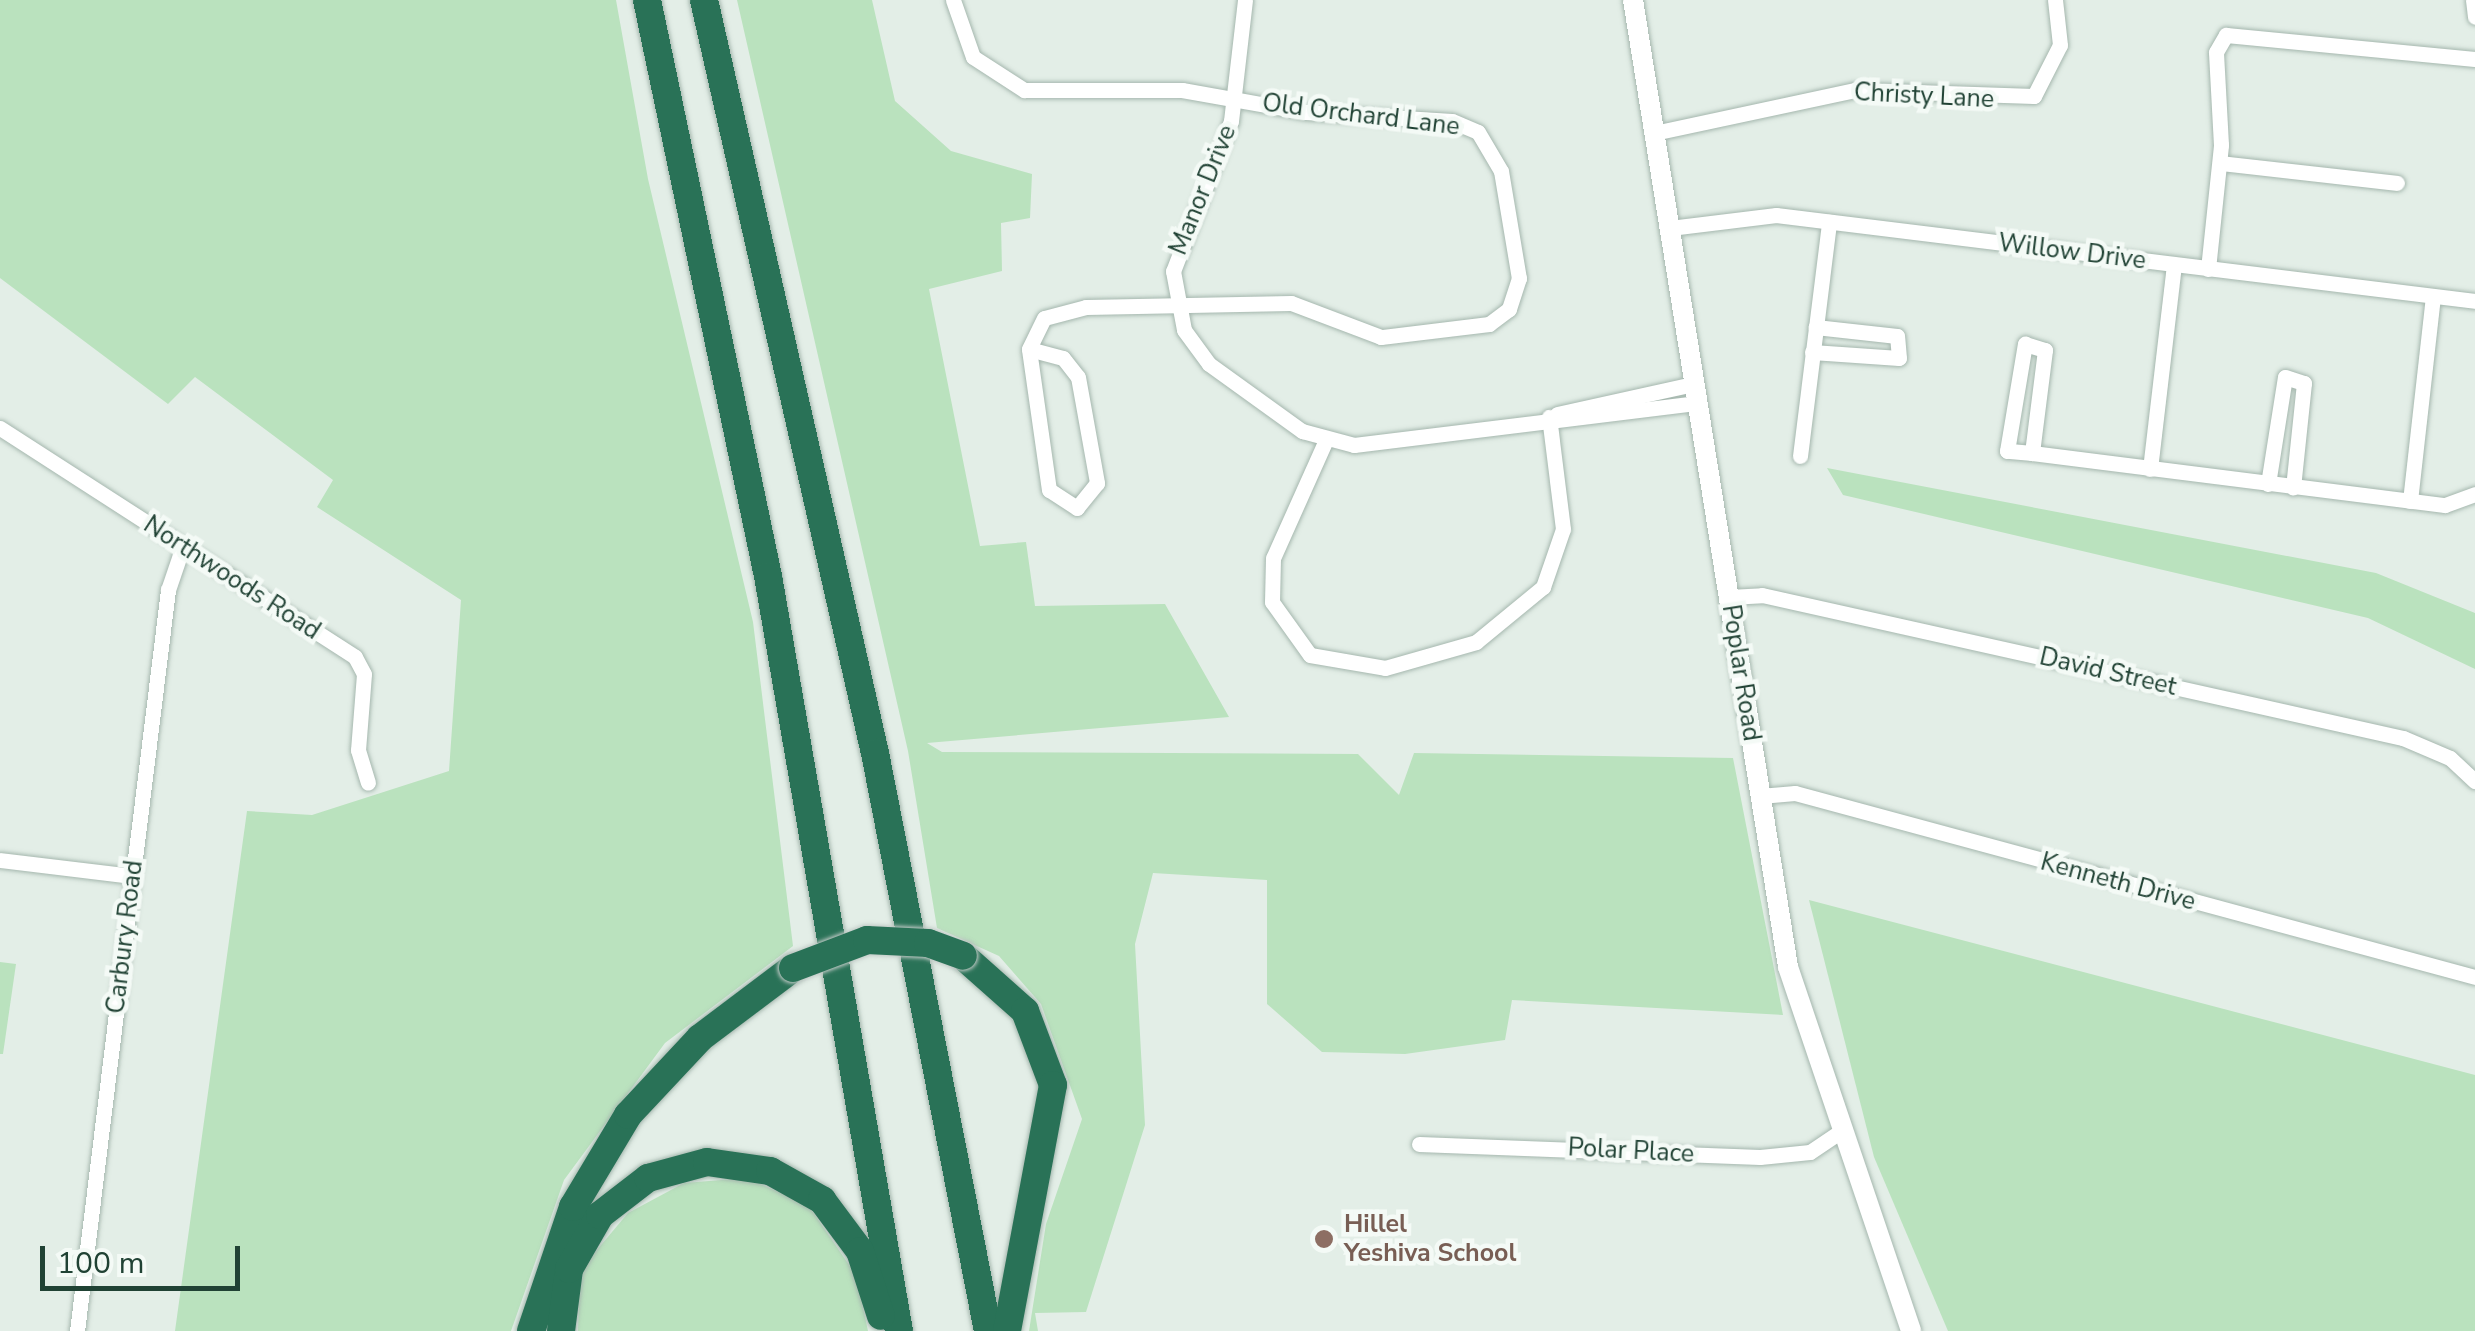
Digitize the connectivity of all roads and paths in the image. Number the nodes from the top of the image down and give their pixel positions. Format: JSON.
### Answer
{"nodes":[{"id":1,"x":647,"y":0,"type":"edge"},
{"id":2,"x":704,"y":0,"type":"edge"},
{"id":3,"x":953,"y":0,"type":"edge"},
{"id":4,"x":1246,"y":0,"type":"edge"},
{"id":5,"x":1633,"y":0,"type":"edge"},
{"id":6,"x":2055,"y":0,"type":"edge"},
{"id":7,"x":2473,"y":0,"type":"edge"},
{"id":8,"x":2475,"y":17,"type":"edge"},
{"id":9,"x":2475,"y":59,"type":"edge"},
{"id":10,"x":1236,"y":98,"type":"junction"},
{"id":11,"x":1654,"y":132,"type":"junction"},
{"id":12,"x":2220,"y":163,"type":"junction"},
{"id":13,"x":2397,"y":183,"type":"dead end"},
{"id":14,"x":1829,"y":222,"type":"junction"},
{"id":15,"x":1670,"y":228,"type":"junction"},
{"id":16,"x":2174,"y":264,"type":"junction"},
{"id":17,"x":2208,"y":269,"type":"junction"},
{"id":18,"x":2433,"y":296,"type":"junction"},
{"id":19,"x":2475,"y":301,"type":"edge"},
{"id":20,"x":1178,"y":304,"type":"junction"},
{"id":21,"x":1815,"y":328,"type":"junction"},
{"id":22,"x":1029,"y":350,"type":"junction"},
{"id":23,"x":1812,"y":352,"type":"junction"},
{"id":24,"x":1696,"y":393,"type":"junction"},
{"id":25,"x":1549,"y":417,"type":"junction"},
{"id":26,"x":0,"y":428,"type":"edge"},
{"id":27,"x":1324,"y":442,"type":"junction"},
{"id":28,"x":2032,"y":454,"type":"junction"},
{"id":29,"x":1800,"y":456,"type":"dead end"},
{"id":30,"x":2150,"y":470,"type":"junction"},
{"id":31,"x":2268,"y":484,"type":"junction"},
{"id":32,"x":2293,"y":487,"type":"junction"},
{"id":33,"x":2475,"y":494,"type":"edge"},
{"id":34,"x":2410,"y":501,"type":"junction"},
{"id":35,"x":183,"y":546,"type":"junction"},
{"id":36,"x":1729,"y":597,"type":"junction"},
{"id":37,"x":2475,"y":781,"type":"edge"},
{"id":38,"x":368,"y":783,"type":"dead end"},
{"id":39,"x":1760,"y":796,"type":"junction"},
{"id":40,"x":0,"y":860,"type":"edge"},
{"id":41,"x":133,"y":876,"type":"junction"},
{"id":42,"x":2475,"y":977,"type":"edge"},
{"id":43,"x":1838,"y":1133,"type":"junction"},
{"id":44,"x":1419,"y":1144,"type":"dead end"},
{"id":45,"x":77,"y":1331,"type":"edge"},
{"id":46,"x":531,"y":1331,"type":"edge"},
{"id":47,"x":561,"y":1331,"type":"edge"},
{"id":48,"x":884,"y":1331,"type":"edge"},
{"id":49,"x":898,"y":1331,"type":"edge"},
{"id":50,"x":988,"y":1331,"type":"edge"},
{"id":51,"x":1007,"y":1331,"type":"edge"},
{"id":52,"x":1912,"y":1331,"type":"edge"}],
"edges":[{"from":1,"to":49,"type":"highway"},
{"from":2,"to":50,"type":"highway"},
{"from":3,"to":10,"type":"street","name":"Old Orchard Lane"},
{"from":4,"to":10,"type":"street","name":"Manor Drive"},
{"from":5,"to":11,"type":"street","name":"Poplar Road"},
{"from":6,"to":11,"type":"street","name":"Christy Lane"},
{"from":7,"to":8,"type":"street"},
{"from":9,"to":12,"type":"street"},
{"from":10,"to":20,"type":"street","name":"Manor Drive"},
{"from":10,"to":20,"type":"street","name":"Old Orchard Lane"},
{"from":11,"to":15,"type":"street","name":"Poplar Road"},
{"from":12,"to":13,"type":"street"},
{"from":12,"to":17,"type":"street"},
{"from":14,"to":15,"type":"street","name":"Willow Drive"},
{"from":14,"to":16,"type":"street","name":"Willow Drive"},
{"from":14,"to":21,"type":"street"},
{"from":15,"to":24,"type":"street","name":"Poplar Road"},
{"from":16,"to":17,"type":"street","name":"Willow Drive"},
{"from":16,"to":30,"type":"street"},
{"from":17,"to":18,"type":"street","name":"Willow Drive"},
{"from":18,"to":19,"type":"street","name":"Willow Drive"},
{"from":18,"to":34,"type":"street"},
{"from":20,"to":22,"type":"street","name":"Old Orchard Lane"},
{"from":20,"to":27,"type":"street","name":"Manor Drive"},
{"from":21,"to":23,"type":"street"},
{"from":21,"to":23,"type":"street"},
{"from":22,"to":22,"type":"street"},
{"from":23,"to":29,"type":"street"},
{"from":24,"to":25,"type":"street"},
{"from":24,"to":36,"type":"street","name":"Poplar Road"},
{"from":25,"to":27,"type":"street"},
{"from":25,"to":27,"type":"street"},
{"from":26,"to":35,"type":"street","name":"Northwoods Road"},
{"from":28,"to":28,"type":"street"},
{"from":28,"to":30,"type":"street"},
{"from":30,"to":31,"type":"street"},
{"from":31,"to":32,"type":"street"},
{"from":31,"to":32,"type":"street"},
{"from":32,"to":34,"type":"street"},
{"from":33,"to":34,"type":"street"},
{"from":35,"to":38,"type":"street","name":"Northwoods Road"},
{"from":35,"to":41,"type":"street","name":"Carbury Road"},
{"from":36,"to":37,"type":"street","name":"David Street"},
{"from":36,"to":39,"type":"street","name":"Poplar Road"},
{"from":39,"to":42,"type":"street","name":"Kenneth Drive"},
{"from":39,"to":43,"type":"street","name":"Poplar Road"},
{"from":40,"to":41,"type":"street"},
{"from":41,"to":45,"type":"street","name":"Carbury Road"},
{"from":43,"to":44,"type":"street","name":"Polar Place"},
{"from":43,"to":52,"type":"street","name":"Poplar Road"},
{"from":46,"to":51,"type":"highway","bridge":true},
{"from":47,"to":48,"type":"highway"}]}
